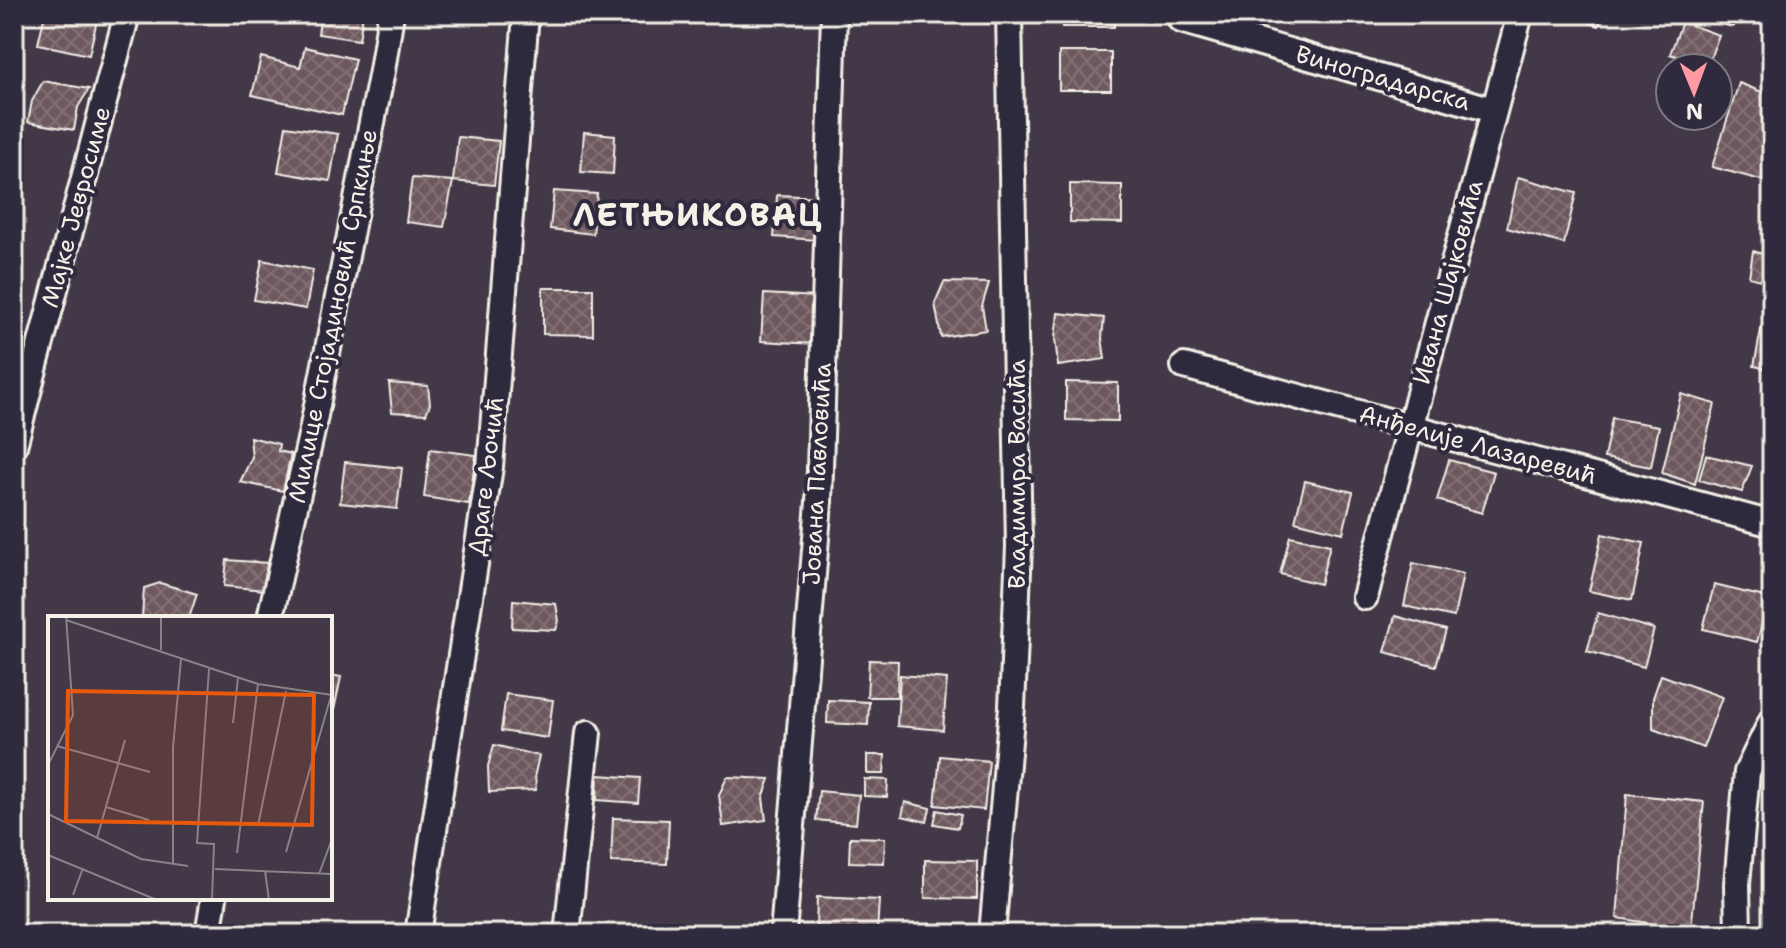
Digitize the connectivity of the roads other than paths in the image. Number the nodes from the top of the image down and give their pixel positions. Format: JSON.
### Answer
{"nodes":[{"id":1,"x":127,"y":14,"type":"edge"},
{"id":2,"x":391,"y":14,"type":"edge"},
{"id":3,"x":526,"y":14,"type":"edge"},
{"id":4,"x":834,"y":14,"type":"edge"},
{"id":5,"x":1009,"y":14,"type":"edge"},
{"id":6,"x":1520,"y":14,"type":"edge"},
{"id":7,"x":1181,"y":20,"type":"dead end"},
{"id":8,"x":1493,"y":110,"type":"junction"},
{"id":9,"x":1184,"y":366,"type":"dead end"},
{"id":10,"x":1410,"y":427,"type":"junction"},
{"id":11,"x":14,"y":446,"type":"edge"},
{"id":12,"x":1772,"y":524,"type":"edge"},
{"id":13,"x":1365,"y":597,"type":"dead end"},
{"id":14,"x":270,"y":616,"type":"edge"},
{"id":15,"x":1772,"y":720,"type":"edge"},
{"id":16,"x":588,"y":733,"type":"dead end"},
{"id":17,"x":214,"y":900,"type":"edge"},
{"id":18,"x":208,"y":934,"type":"edge"},
{"id":19,"x":418,"y":934,"type":"edge"},
{"id":20,"x":567,"y":934,"type":"edge"},
{"id":21,"x":783,"y":934,"type":"edge"},
{"id":22,"x":992,"y":934,"type":"edge"},
{"id":23,"x":1738,"y":934,"type":"edge"}],
"edges":[{"from":1,"to":11,"type":"street","name":"Мајке Јевросиме"},
{"from":2,"to":14,"type":"street","name":"Милице Стојадиновић Српкиње"},
{"from":3,"to":19,"type":"street","name":"Драге Љочић"},
{"from":4,"to":21,"type":"street","name":"Јована Павловића"},
{"from":5,"to":22,"type":"street","name":"Владимира Васића"},
{"from":6,"to":8,"type":"street","name":"Ивана Шајковића"},
{"from":7,"to":8,"type":"street","name":"Виноградарска"},
{"from":8,"to":10,"type":"street","name":"Ивана Шајковића"},
{"from":9,"to":10,"type":"street","name":"Анђелије Лазаревић"},
{"from":10,"to":12,"type":"street","name":"Анђелије Лазаревић"},
{"from":10,"to":13,"type":"street","name":"Ивана Шајковића"},
{"from":15,"to":23,"type":"street"},
{"from":16,"to":20,"type":"street"},
{"from":17,"to":18,"type":"street"}]}
